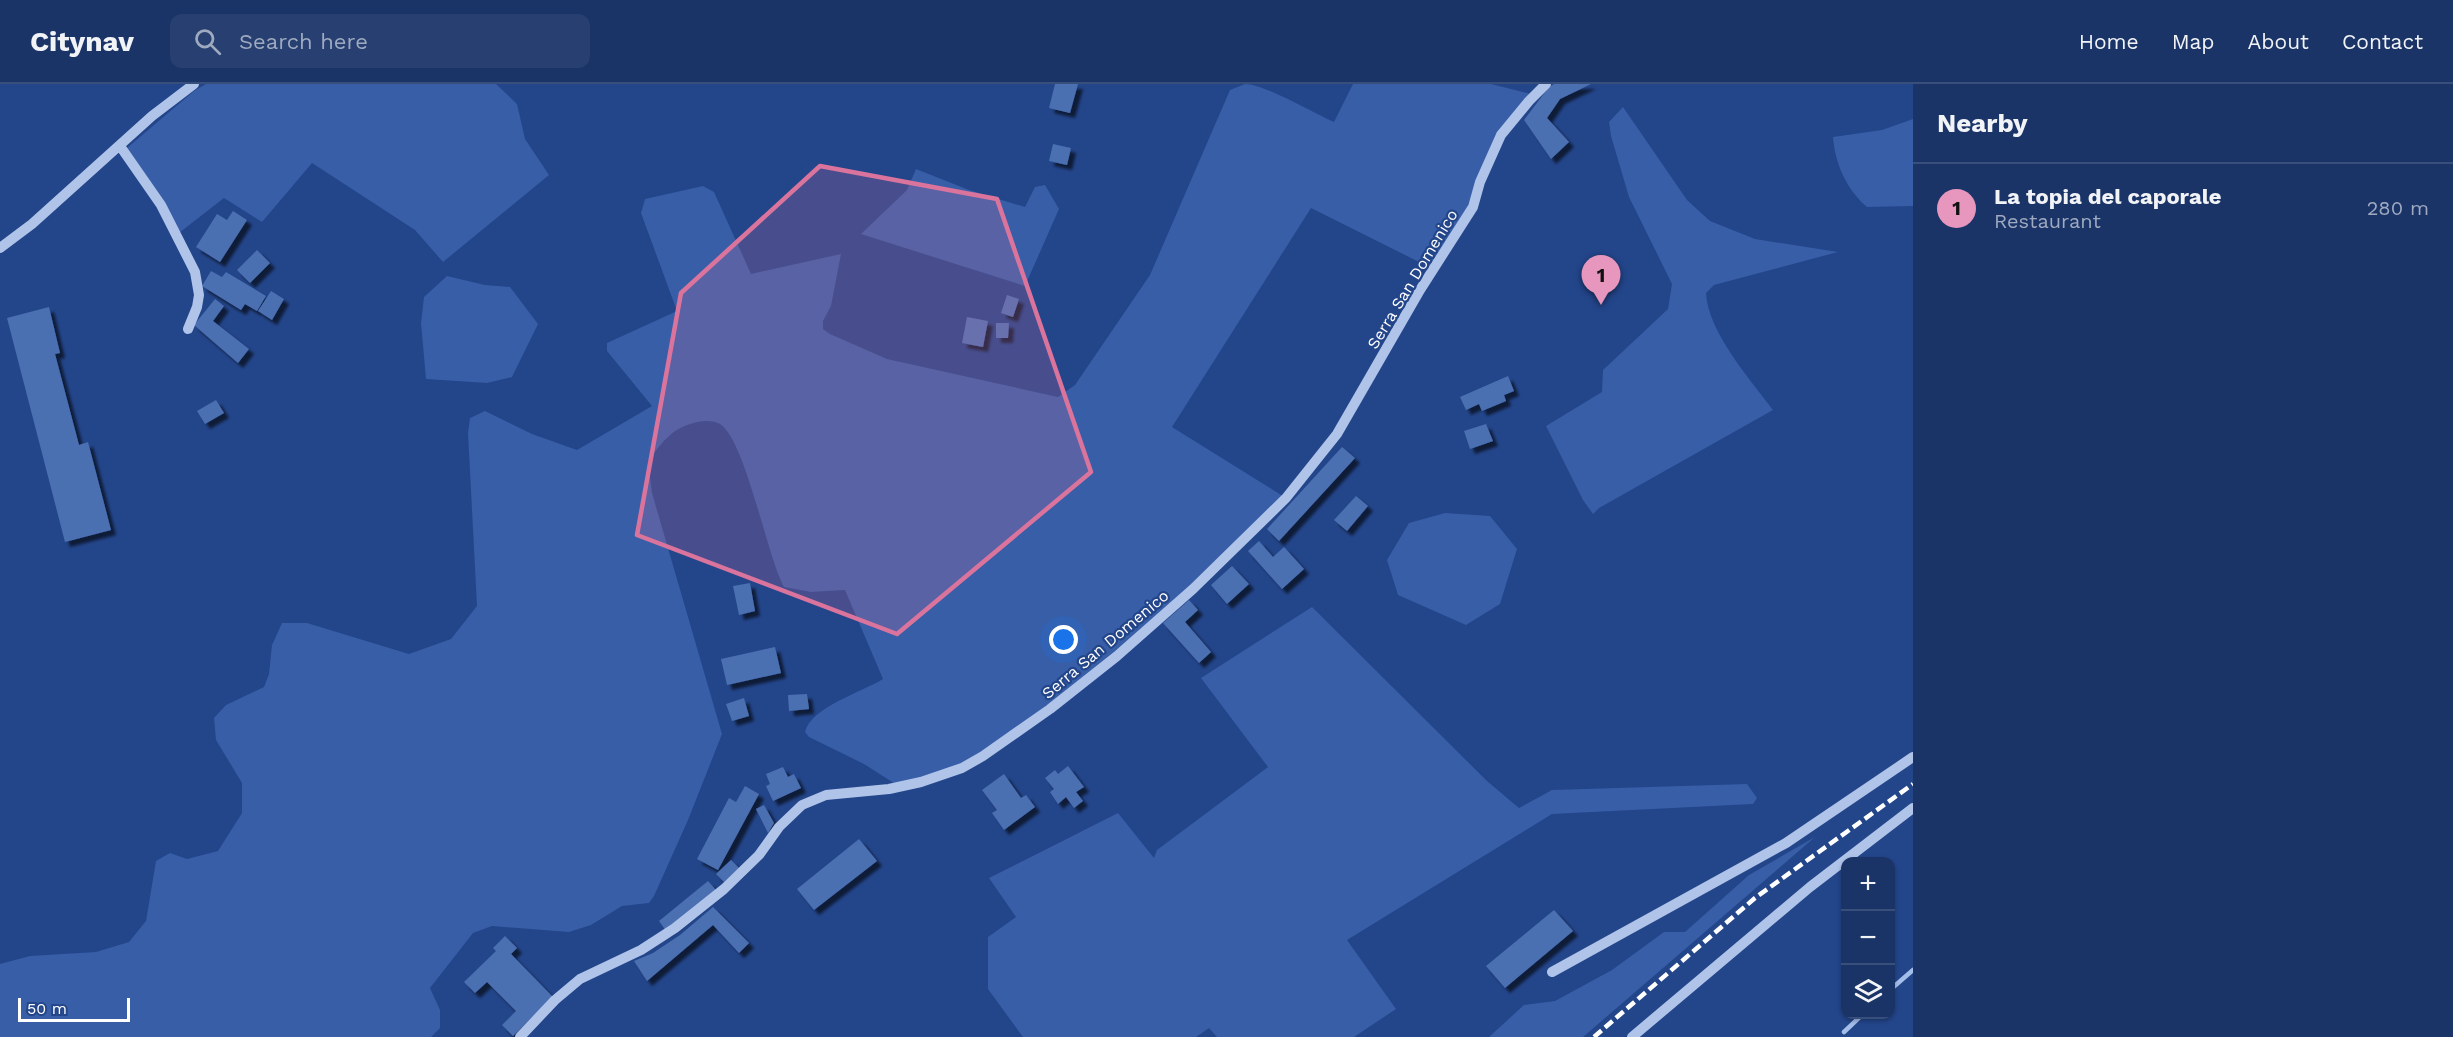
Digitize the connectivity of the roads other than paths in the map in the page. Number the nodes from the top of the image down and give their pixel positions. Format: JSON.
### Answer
{"nodes":[{"id":1,"x":194,"y":84,"type":"edge"},
{"id":2,"x":1546,"y":84,"type":"edge"},
{"id":3,"x":120,"y":146,"type":"junction"},
{"id":4,"x":0,"y":248,"type":"edge"},
{"id":5,"x":188,"y":329,"type":"dead end"},
{"id":6,"x":1913,"y":757,"type":"edge"},
{"id":7,"x":1913,"y":808,"type":"edge"},
{"id":8,"x":1552,"y":972,"type":"dead end"},
{"id":9,"x":520,"y":1037,"type":"edge"},
{"id":10,"x":1632,"y":1037,"type":"edge"}],
"edges":[{"from":1,"to":3,"type":"street"},
{"from":2,"to":9,"type":"street","name":"Serra San Domenico"},
{"from":3,"to":4,"type":"street"},
{"from":3,"to":5,"type":"street"},
{"from":6,"to":8,"type":"street"},
{"from":7,"to":10,"type":"street"}]}
